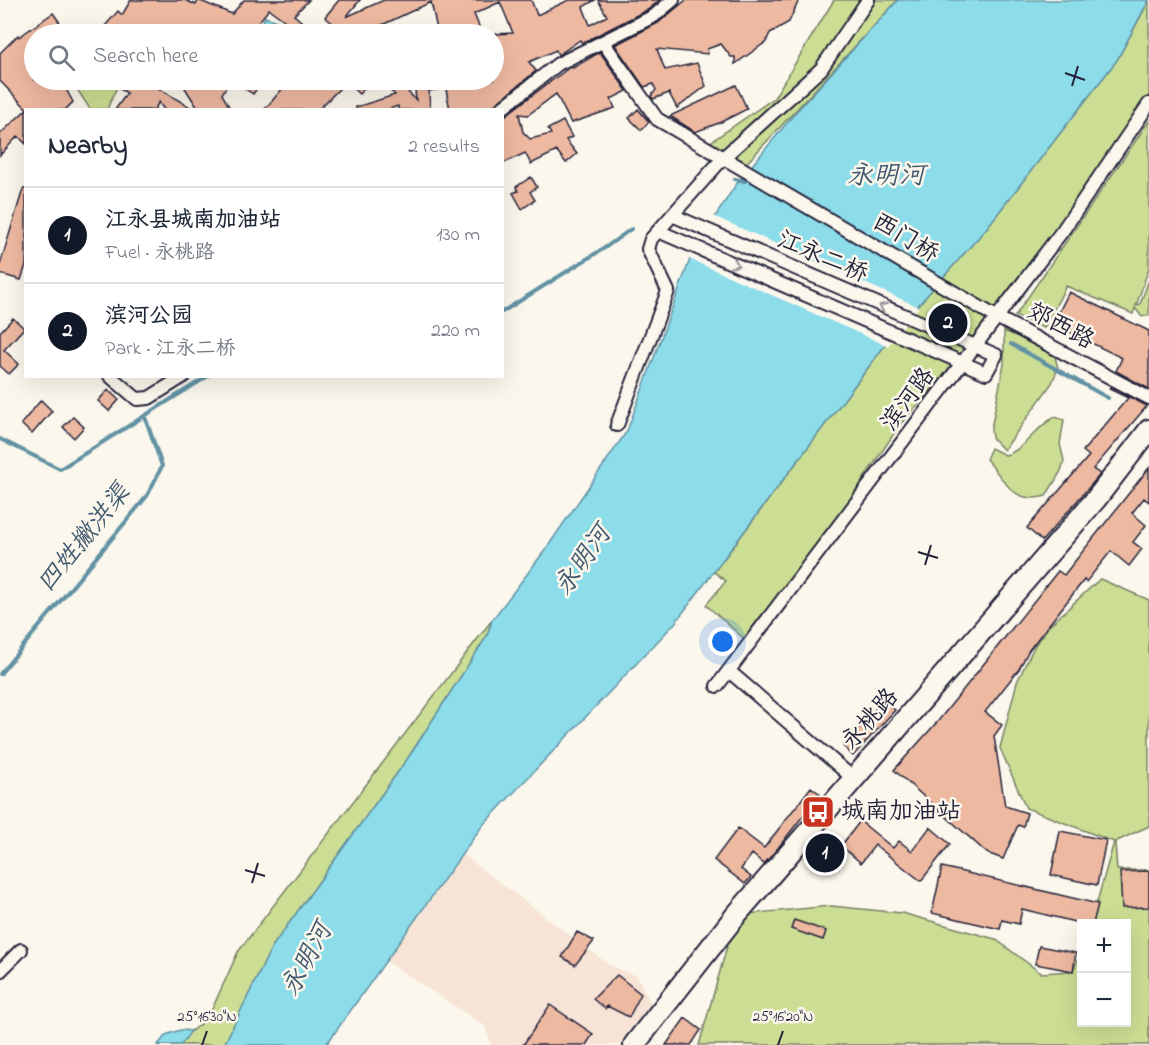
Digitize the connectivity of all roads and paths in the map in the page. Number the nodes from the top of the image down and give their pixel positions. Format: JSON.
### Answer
{"nodes":[{"id":1,"x":673,"y":0,"type":"edge"},
{"id":2,"x":868,"y":0,"type":"edge"},
{"id":3,"x":603,"y":42,"type":"junction"},
{"id":4,"x":1149,"y":104,"type":"edge"},
{"id":5,"x":503,"y":108,"type":"edge"},
{"id":6,"x":724,"y":157,"type":"junction"},
{"id":7,"x":672,"y":215,"type":"junction"},
{"id":8,"x":658,"y":231,"type":"junction"},
{"id":9,"x":952,"y":292,"type":"joint"},
{"id":10,"x":998,"y":318,"type":"junction"},
{"id":11,"x":976,"y":347,"type":"junction"},
{"id":12,"x":963,"y":363,"type":"junction"},
{"id":13,"x":112,"y":378,"type":"edge"},
{"id":14,"x":181,"y":378,"type":"edge"},
{"id":15,"x":1149,"y":398,"type":"edge"},
{"id":16,"x":617,"y":425,"type":"dead end"},
{"id":17,"x":1149,"y":430,"type":"edge"},
{"id":18,"x":729,"y":671,"type":"junction"},
{"id":19,"x":717,"y":687,"type":"dead end"},
{"id":20,"x":854,"y":778,"type":"junction"},
{"id":21,"x":21,"y":950,"type":"dead end"},
{"id":22,"x":0,"y":971,"type":"edge"},
{"id":23,"x":634,"y":1045,"type":"edge"}],
"edges":[{"from":1,"to":3,"type":"street"},
{"from":2,"to":6,"type":"street"},
{"from":3,"to":5,"type":"street"},
{"from":3,"to":6,"type":"street","name":"西门桥"},
{"from":4,"to":10,"type":"street","name":"滨河路"},
{"from":6,"to":7,"type":"street"},
{"from":6,"to":9,"type":"street","name":"西门桥"},
{"from":7,"to":8,"type":"street"},
{"from":11,"to":7,"type":"street","name":"江永二桥","one_way":true},
{"from":8,"to":12,"type":"street","name":"江永二桥","one_way":true},
{"from":8,"to":16,"type":"street"},
{"from":9,"to":10,"type":"street","name":"郊西路"},
{"from":10,"to":11,"type":"street","name":"滨河路"},
{"from":10,"to":15,"type":"street","name":"郊西路"},
{"from":11,"to":12,"type":"street","name":"滨河路"},
{"from":11,"to":12,"type":"street","name":"江永二桥"},
{"from":12,"to":18,"type":"street","name":"滨河路"},
{"from":13,"to":14,"type":"street"},
{"from":17,"to":20,"type":"main road","name":"永桃路"},
{"from":18,"to":19,"type":"street","name":"滨河路"},
{"from":18,"to":20,"type":"street"},
{"from":20,"to":23,"type":"main road","name":"永桃路"},
{"from":21,"to":22,"type":"street"}]}
